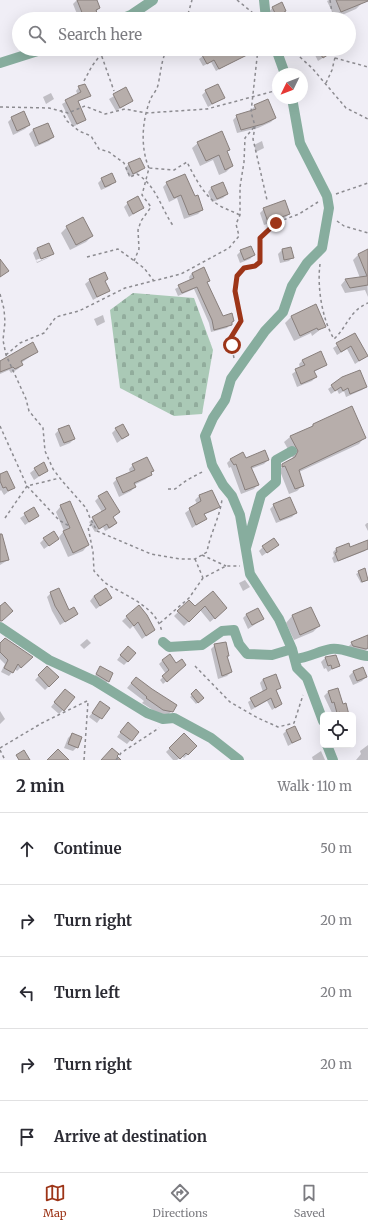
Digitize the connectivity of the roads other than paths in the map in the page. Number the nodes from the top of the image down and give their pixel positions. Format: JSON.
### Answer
{"nodes":[{"id":1,"x":153,"y":0,"type":"edge"},
{"id":2,"x":264,"y":0,"type":"edge"},
{"id":3,"x":135,"y":12,"type":"edge"},
{"id":4,"x":265,"y":12,"type":"edge"},
{"id":5,"x":22,"y":56,"type":"edge"},
{"id":6,"x":278,"y":56,"type":"edge"},
{"id":7,"x":0,"y":63,"type":"edge"},
{"id":8,"x":282,"y":68,"type":"edge"},
{"id":9,"x":293,"y":104,"type":"edge"},
{"id":10,"x":292,"y":451,"type":"dead end"},
{"id":11,"x":246,"y":548,"type":"junction"},
{"id":12,"x":0,"y":627,"type":"edge"},
{"id":13,"x":163,"y":642,"type":"road end"},
{"id":14,"x":293,"y":654,"type":"junction"},
{"id":15,"x":368,"y":656,"type":"edge"},
{"id":16,"x":320,"y":713,"type":"edge"},
{"id":17,"x":329,"y":748,"type":"edge"},
{"id":18,"x":239,"y":760,"type":"edge"},
{"id":19,"x":333,"y":760,"type":"edge"}],
"edges":[{"from":1,"to":3,"type":"street"},
{"from":2,"to":4,"type":"street"},
{"from":5,"to":7,"type":"street"},
{"from":6,"to":8,"type":"street"},
{"from":9,"to":11,"type":"street"},
{"from":10,"to":11,"type":"street"},
{"from":11,"to":14,"type":"street"},
{"from":12,"to":18,"type":"street"},
{"from":13,"to":14,"type":"street"},
{"from":14,"to":15,"type":"street"},
{"from":14,"to":16,"type":"street"},
{"from":17,"to":19,"type":"street"}]}
